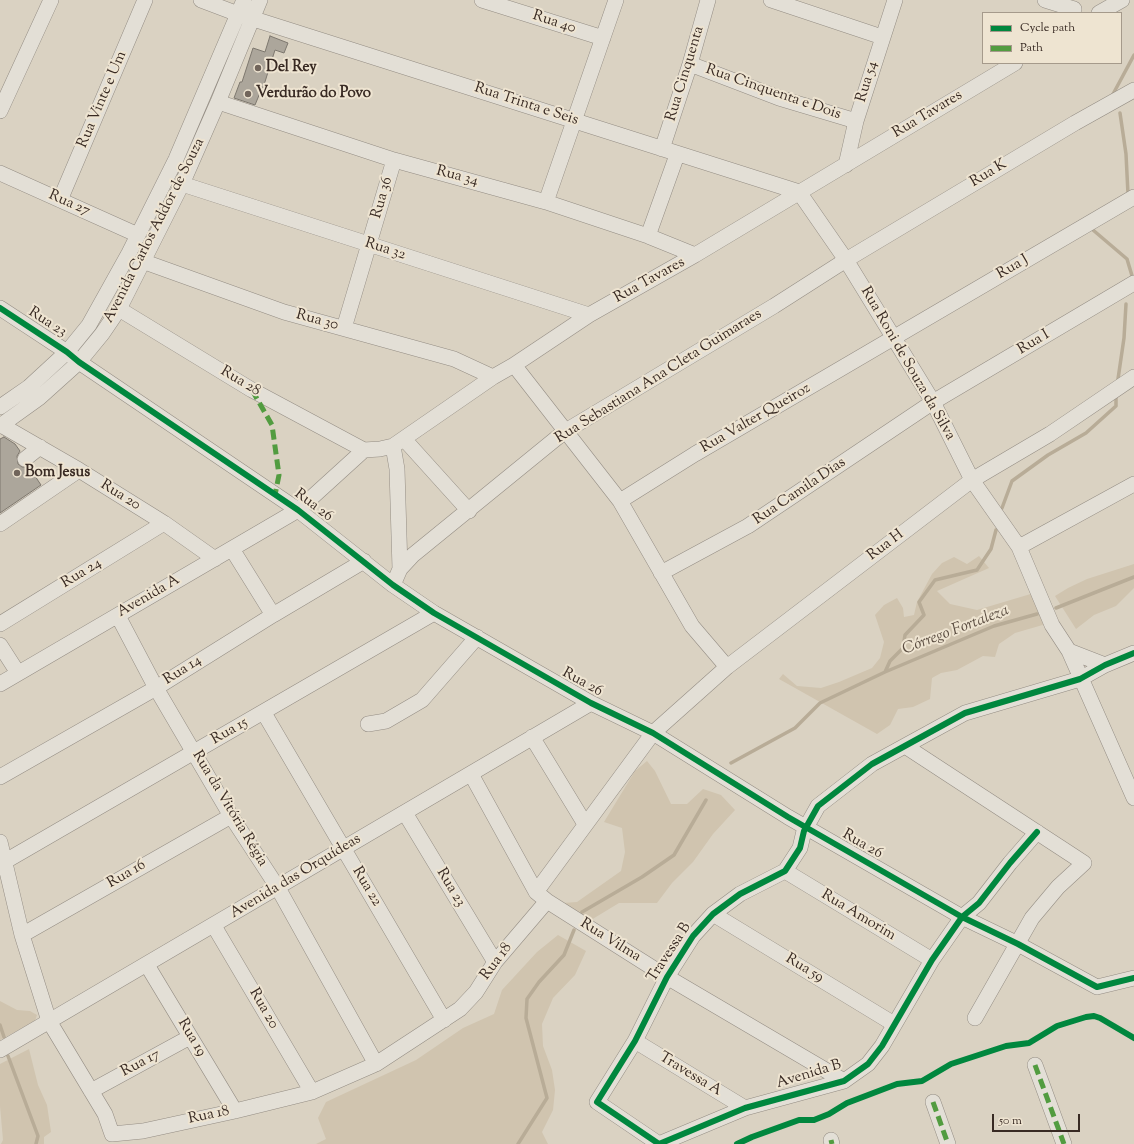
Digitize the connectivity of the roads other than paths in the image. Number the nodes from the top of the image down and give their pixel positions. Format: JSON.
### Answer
{"nodes":[{"id":1,"x":51,"y":0,"type":"edge"},
{"id":2,"x":145,"y":0,"type":"edge"},
{"id":3,"x":201,"y":0,"type":"edge"},
{"id":4,"x":260,"y":0,"type":"edge"},
{"id":5,"x":482,"y":0,"type":"edge"},
{"id":6,"x":616,"y":0,"type":"edge"},
{"id":7,"x":708,"y":0,"type":"edge"},
{"id":8,"x":771,"y":0,"type":"edge"},
{"id":9,"x":895,"y":0,"type":"edge"},
{"id":10,"x":1045,"y":0,"type":"edge"},
{"id":11,"x":1122,"y":0,"type":"edge"},
{"id":12,"x":1077,"y":7,"type":"edge"},
{"id":13,"x":245,"y":11,"type":"edge"},
{"id":14,"x":1101,"y":12,"type":"edge"},
{"id":15,"x":882,"y":37,"type":"junction"},
{"id":16,"x":603,"y":38,"type":"junction"},
{"id":17,"x":690,"y":64,"type":"junction"},
{"id":18,"x":1013,"y":64,"type":"edge"},
{"id":19,"x":1134,"y":90,"type":"edge"},
{"id":20,"x":218,"y":102,"type":"junction"},
{"id":21,"x":0,"y":111,"type":"edge"},
{"id":22,"x":573,"y":120,"type":"junction"},
{"id":23,"x":856,"y":121,"type":"junction"},
{"id":24,"x":662,"y":149,"type":"junction"},
{"id":25,"x":677,"y":154,"type":"junction"},
{"id":26,"x":394,"y":160,"type":"junction"},
{"id":27,"x":846,"y":165,"type":"junction"},
{"id":28,"x":0,"y":172,"type":"edge"},
{"id":29,"x":182,"y":184,"type":"junction"},
{"id":30,"x":799,"y":192,"type":"junction"},
{"id":31,"x":1134,"y":197,"type":"edge"},
{"id":32,"x":60,"y":200,"type":"junction"},
{"id":33,"x":546,"y":202,"type":"junction"},
{"id":34,"x":138,"y":234,"type":"junction"},
{"id":35,"x":648,"y":236,"type":"junction"},
{"id":36,"x":370,"y":245,"type":"junction"},
{"id":37,"x":696,"y":255,"type":"junction"},
{"id":38,"x":846,"y":260,"type":"junction"},
{"id":39,"x":142,"y":261,"type":"junction"},
{"id":40,"x":1134,"y":283,"type":"edge"},
{"id":41,"x":0,"y":308,"type":"edge"},
{"id":42,"x":119,"y":309,"type":"junction"},
{"id":43,"x":589,"y":315,"type":"junction"},
{"id":44,"x":344,"y":328,"type":"junction"},
{"id":45,"x":893,"y":339,"type":"junction"},
{"id":46,"x":67,"y":352,"type":"junction"},
{"id":47,"x":79,"y":362,"type":"junction"},
{"id":48,"x":514,"y":365,"type":"junction"},
{"id":49,"x":493,"y":377,"type":"junction"},
{"id":50,"x":1134,"y":377,"type":"edge"},
{"id":51,"x":933,"y":402,"type":"junction"},
{"id":52,"x":0,"y":407,"type":"edge"},
{"id":53,"x":1,"y":426,"type":"edge"},
{"id":54,"x":564,"y":432,"type":"junction"},
{"id":55,"x":399,"y":442,"type":"junction"},
{"id":56,"x":40,"y":447,"type":"junction"},
{"id":57,"x":364,"y":450,"type":"junction"},
{"id":58,"x":25,"y":459,"type":"dead end"},
{"id":59,"x":79,"y":470,"type":"junction"},
{"id":60,"x":972,"y":480,"type":"junction"},
{"id":61,"x":1134,"y":484,"type":"edge"},
{"id":62,"x":620,"y":501,"type":"junction"},
{"id":63,"x":298,"y":510,"type":"junction"},
{"id":64,"x":469,"y":511,"type":"junction"},
{"id":65,"x":164,"y":523,"type":"junction"},
{"id":66,"x":0,"y":524,"type":"edge"},
{"id":67,"x":1016,"y":542,"type":"junction"},
{"id":68,"x":232,"y":549,"type":"junction"},
{"id":69,"x":215,"y":559,"type":"junction"},
{"id":70,"x":364,"y":561,"type":"junction"},
{"id":71,"x":400,"y":569,"type":"junction"},
{"id":72,"x":661,"y":573,"type":"junction"},
{"id":73,"x":394,"y":585,"type":"junction"},
{"id":74,"x":434,"y":613,"type":"junction"},
{"id":75,"x":273,"y":615,"type":"junction"},
{"id":76,"x":118,"y":616,"type":"junction"},
{"id":77,"x":0,"y":624,"type":"edge"},
{"id":78,"x":477,"y":637,"type":"junction"},
{"id":79,"x":0,"y":645,"type":"edge"},
{"id":80,"x":1069,"y":651,"type":"junction"},
{"id":81,"x":1134,"y":653,"type":"edge"},
{"id":82,"x":1106,"y":665,"type":"junction"},
{"id":83,"x":727,"y":668,"type":"junction"},
{"id":84,"x":18,"y":673,"type":"junction"},
{"id":85,"x":1080,"y":679,"type":"junction"},
{"id":86,"x":0,"y":684,"type":"edge"},
{"id":87,"x":156,"y":688,"type":"junction"},
{"id":88,"x":591,"y":703,"type":"junction"},
{"id":89,"x":264,"y":713,"type":"junction"},
{"id":90,"x":368,"y":724,"type":"dead end"},
{"id":91,"x":653,"y":734,"type":"junction"},
{"id":92,"x":532,"y":737,"type":"junction"},
{"id":93,"x":905,"y":746,"type":"junction"},
{"id":94,"x":194,"y":752,"type":"junction"},
{"id":95,"x":471,"y":774,"type":"junction"},
{"id":96,"x":0,"y":777,"type":"edge"},
{"id":97,"x":1134,"y":798,"type":"edge"},
{"id":98,"x":405,"y":813,"type":"junction"},
{"id":99,"x":231,"y":816,"type":"junction"},
{"id":100,"x":585,"y":824,"type":"junction"},
{"id":101,"x":806,"y":827,"type":"junction"},
{"id":102,"x":1037,"y":832,"type":"junction"},
{"id":103,"x":0,"y":842,"type":"edge"},
{"id":104,"x":343,"y":849,"type":"junction"},
{"id":105,"x":4,"y":862,"type":"junction"},
{"id":106,"x":785,"y":871,"type":"junction"},
{"id":107,"x":278,"y":888,"type":"junction"},
{"id":108,"x":541,"y":896,"type":"junction"},
{"id":109,"x":714,"y":914,"type":"junction"},
{"id":110,"x":962,"y":917,"type":"junction"},
{"id":111,"x":214,"y":926,"type":"junction"},
{"id":112,"x":22,"y":935,"type":"junction"},
{"id":113,"x":1018,"y":944,"type":"junction"},
{"id":114,"x":932,"y":960,"type":"junction"},
{"id":115,"x":495,"y":962,"type":"junction"},
{"id":116,"x":147,"y":966,"type":"junction"},
{"id":117,"x":668,"y":977,"type":"junction"},
{"id":118,"x":1134,"y":978,"type":"edge"},
{"id":119,"x":975,"y":1018,"type":"dead end"},
{"id":120,"x":444,"y":1020,"type":"junction"},
{"id":121,"x":49,"y":1021,"type":"junction"},
{"id":122,"x":894,"y":1024,"type":"junction"},
{"id":123,"x":190,"y":1037,"type":"junction"},
{"id":124,"x":635,"y":1041,"type":"junction"},
{"id":125,"x":0,"y":1050,"type":"edge"},
{"id":126,"x":376,"y":1064,"type":"junction"},
{"id":127,"x":1035,"y":1065,"type":"dead end"},
{"id":128,"x":844,"y":1081,"type":"junction"},
{"id":129,"x":91,"y":1091,"type":"junction"},
{"id":130,"x":312,"y":1092,"type":"junction"},
{"id":131,"x":933,"y":1102,"type":"dead end"},
{"id":132,"x":745,"y":1108,"type":"junction"},
{"id":133,"x":235,"y":1111,"type":"junction"},
{"id":134,"x":114,"y":1139,"type":"edge"},
{"id":135,"x":659,"y":1144,"type":"edge"},
{"id":136,"x":948,"y":1144,"type":"edge"},
{"id":137,"x":1064,"y":1144,"type":"edge"}],
"edges":[{"from":1,"to":21,"type":"street"},
{"from":2,"to":32,"type":"street","name":"Rua Vinte e Um"},
{"from":3,"to":13,"type":"street","name":"Rua Trinta e Seis"},
{"from":4,"to":13,"type":"street","name":"Avenida Carlos Addor de Souza"},
{"from":5,"to":16,"type":"street","name":"Rua 40"},
{"from":6,"to":16,"type":"street"},
{"from":7,"to":17,"type":"street","name":"Rua Cinquenta"},
{"from":8,"to":15,"type":"street"},
{"from":9,"to":15,"type":"street","name":"Rua 54"},
{"from":10,"to":12,"type":"street"},
{"from":11,"to":14,"type":"street"},
{"from":13,"to":20,"type":"street","name":"Avenida Carlos Addor de Souza"},
{"from":13,"to":22,"type":"street","name":"Rua Trinta e Seis"},
{"from":13,"to":34,"type":"street","name":"Avenida Carlos Addor de Souza"},
{"from":15,"to":23,"type":"street","name":"Rua 54"},
{"from":16,"to":22,"type":"street"},
{"from":17,"to":23,"type":"street","name":"Rua Cinquenta e Dois"},
{"from":17,"to":24,"type":"street","name":"Rua Cinquenta"},
{"from":18,"to":27,"type":"street","name":"Rua Tavares"},
{"from":19,"to":38,"type":"street","name":"Rua K"},
{"from":20,"to":26,"type":"street","name":"Rua 34"},
{"from":20,"to":29,"type":"street","name":"Avenida Carlos Addor de Souza"},
{"from":22,"to":24,"type":"street","name":"Rua Trinta e Seis"},
{"from":22,"to":33,"type":"street"},
{"from":23,"to":27,"type":"street","name":"Rua 54"},
{"from":24,"to":25,"type":"street","name":"Rua Trinta e Seis"},
{"from":25,"to":30,"type":"street","name":"Rua Trinta e Seis"},
{"from":25,"to":35,"type":"street"},
{"from":26,"to":33,"type":"street","name":"Rua 34"},
{"from":26,"to":36,"type":"street","name":"Rua 36"},
{"from":27,"to":30,"type":"street","name":"Rua Tavares"},
{"from":28,"to":32,"type":"street","name":"Rua 27"},
{"from":29,"to":36,"type":"street","name":"Rua 32"},
{"from":29,"to":39,"type":"street","name":"Avenida Carlos Addor de Souza"},
{"from":30,"to":37,"type":"street","name":"Rua Tavares"},
{"from":30,"to":38,"type":"street","name":"Rua Roni de Souza da Silva"},
{"from":31,"to":45,"type":"street","name":"Rua J"},
{"from":32,"to":34,"type":"street","name":"Rua 27"},
{"from":33,"to":35,"type":"street","name":"Rua 34"},
{"from":34,"to":46,"type":"street","name":"Avenida Carlos Addor de Souza"},
{"from":35,"to":37,"type":"street","name":"Rua 34"},
{"from":36,"to":43,"type":"street","name":"Rua 32"},
{"from":36,"to":44,"type":"street","name":"Rua 36"},
{"from":37,"to":43,"type":"street","name":"Rua Tavares"},
{"from":38,"to":45,"type":"street","name":"Rua Roni de Souza da Silva"},
{"from":38,"to":54,"type":"street","name":"Rua Sebastiana Ana Cleta Guimaraes"},
{"from":39,"to":42,"type":"street","name":"Avenida Carlos Addor de Souza"},
{"from":39,"to":44,"type":"street","name":"Rua 30"},
{"from":40,"to":51,"type":"street","name":"Rua I"},
{"from":41,"to":46,"type":"street","name":"Rua 23"},
{"from":42,"to":47,"type":"street","name":"Avenida Carlos Addor de Souza"},
{"from":42,"to":57,"type":"street","name":"Rua 28"},
{"from":43,"to":48,"type":"street","name":"Rua Tavares"},
{"from":44,"to":49,"type":"street","name":"Rua 30"},
{"from":45,"to":51,"type":"street","name":"Rua Roni de Souza da Silva"},
{"from":45,"to":62,"type":"street","name":"Rua Valter Queiroz"},
{"from":46,"to":47,"type":"street","name":"Rua 23"},
{"from":46,"to":52,"type":"street","name":"Avenida Carlos Addor de Souza"},
{"from":47,"to":53,"type":"street","name":"Avenida Carlos Addor de Souza"},
{"from":47,"to":63,"type":"street","name":"Rua 26"},
{"from":48,"to":49,"type":"street","name":"Rua Tavares"},
{"from":48,"to":54,"type":"street"},
{"from":49,"to":55,"type":"street","name":"Rua Tavares"},
{"from":50,"to":60,"type":"street","name":"Rua H"},
{"from":51,"to":60,"type":"street","name":"Rua Roni de Souza da Silva"},
{"from":51,"to":72,"type":"street","name":"Rua Camila Dias"},
{"from":53,"to":56,"type":"street","name":"Rua 20"},
{"from":54,"to":62,"type":"street"},
{"from":54,"to":64,"type":"street","name":"Rua Sebastiana Ana Cleta Guimaraes"},
{"from":55,"to":57,"type":"street","name":"Rua Tavares"},
{"from":55,"to":64,"type":"street"},
{"from":55,"to":71,"type":"street"},
{"from":56,"to":58,"type":"street"},
{"from":56,"to":59,"type":"street","name":"Rua 20"},
{"from":57,"to":63,"type":"street"},
{"from":59,"to":65,"type":"street","name":"Rua 20"},
{"from":59,"to":66,"type":"street"},
{"from":60,"to":67,"type":"street","name":"Rua Roni de Souza da Silva"},
{"from":60,"to":83,"type":"street","name":"Rua H"},
{"from":61,"to":67,"type":"street"},
{"from":62,"to":72,"type":"street"},
{"from":63,"to":68,"type":"street","name":"Avenida A"},
{"from":63,"to":70,"type":"street","name":"Rua 26"},
{"from":64,"to":71,"type":"street","name":"Rua Sebastiana Ana Cleta Guimaraes"},
{"from":65,"to":69,"type":"street","name":"Rua 20"},
{"from":65,"to":77,"type":"street","name":"Rua 24"},
{"from":67,"to":80,"type":"street","name":"Rua Roni de Souza da Silva"},
{"from":68,"to":69,"type":"street","name":"Avenida A"},
{"from":68,"to":75,"type":"street"},
{"from":69,"to":76,"type":"street","name":"Avenida A"},
{"from":70,"to":73,"type":"street","name":"Rua 26"},
{"from":70,"to":75,"type":"street","name":"Rua 14"},
{"from":71,"to":73,"type":"street","name":"Rua Sebastiana Ana Cleta Guimaraes"},
{"from":72,"to":83,"type":"street"},
{"from":73,"to":74,"type":"street","name":"Rua 26"},
{"from":74,"to":78,"type":"street","name":"Rua 26"},
{"from":74,"to":89,"type":"street","name":"Rua 15"},
{"from":75,"to":87,"type":"street","name":"Rua 14"},
{"from":76,"to":84,"type":"street","name":"Avenida A"},
{"from":76,"to":87,"type":"street","name":"Rua da Vitória Régia"},
{"from":78,"to":88,"type":"street","name":"Rua 26"},
{"from":78,"to":90,"type":"street"},
{"from":79,"to":84,"type":"street"},
{"from":80,"to":82,"type":"street"},
{"from":80,"to":85,"type":"street","name":"Rua Roni de Souza da Silva"},
{"from":81,"to":82,"type":"street","name":"Travessa B"},
{"from":82,"to":85,"type":"street","name":"Travessa B"},
{"from":83,"to":91,"type":"street","name":"Rua H"},
{"from":84,"to":86,"type":"street","name":"Avenida A"},
{"from":85,"to":93,"type":"street","name":"Travessa B"},
{"from":85,"to":97,"type":"street"},
{"from":87,"to":94,"type":"street","name":"Rua da Vitória Régia"},
{"from":87,"to":96,"type":"street","name":"Rua 14"},
{"from":88,"to":91,"type":"street","name":"Rua 26"},
{"from":88,"to":92,"type":"street","name":"Avenida das Orquídeas"},
{"from":89,"to":94,"type":"street","name":"Rua 15"},
{"from":89,"to":104,"type":"street","name":"Rua 22"},
{"from":91,"to":100,"type":"street","name":"Rua 18"},
{"from":91,"to":101,"type":"street","name":"Rua 26"},
{"from":92,"to":95,"type":"street","name":"Avenida das Orquídeas"},
{"from":92,"to":100,"type":"street"},
{"from":93,"to":101,"type":"street","name":"Travessa B"},
{"from":93,"to":102,"type":"street"},
{"from":94,"to":99,"type":"street","name":"Rua da Vitória Régia"},
{"from":94,"to":105,"type":"street","name":"Rua 15"},
{"from":95,"to":98,"type":"street","name":"Avenida das Orquídeas"},
{"from":95,"to":108,"type":"street","name":"Rua Vilma"},
{"from":98,"to":104,"type":"street","name":"Avenida das Orquídeas"},
{"from":98,"to":115,"type":"street","name":"Rua 23"},
{"from":99,"to":107,"type":"street","name":"Rua da Vitória Régia"},
{"from":99,"to":112,"type":"street","name":"Rua 16"},
{"from":100,"to":108,"type":"street","name":"Rua 18"},
{"from":101,"to":106,"type":"street","name":"Travessa B"},
{"from":101,"to":110,"type":"street","name":"Rua 26"},
{"from":102,"to":110,"type":"street","name":"Avenida B"},
{"from":102,"to":113,"type":"street"},
{"from":103,"to":105,"type":"street","name":"Rua 18"},
{"from":104,"to":107,"type":"street","name":"Avenida das Orquídeas"},
{"from":104,"to":120,"type":"street","name":"Rua 22"},
{"from":105,"to":112,"type":"street","name":"Rua 18"},
{"from":106,"to":109,"type":"street","name":"Travessa B"},
{"from":106,"to":114,"type":"street","name":"Rua Amorim"},
{"from":107,"to":111,"type":"street","name":"Avenida das Orquídeas"},
{"from":107,"to":126,"type":"street","name":"Rua da Vitória Régia"},
{"from":108,"to":115,"type":"street","name":"Rua 18"},
{"from":108,"to":117,"type":"street","name":"Rua Vilma"},
{"from":109,"to":117,"type":"street","name":"Travessa B"},
{"from":109,"to":122,"type":"street","name":"Rua 59"},
{"from":110,"to":113,"type":"street","name":"Rua 26"},
{"from":110,"to":114,"type":"street","name":"Avenida B"},
{"from":111,"to":116,"type":"street","name":"Avenida das Orquídeas"},
{"from":111,"to":130,"type":"street","name":"Rua 20"},
{"from":112,"to":121,"type":"street","name":"Rua 18"},
{"from":113,"to":118,"type":"street","name":"Rua 26"},
{"from":113,"to":119,"type":"street"},
{"from":114,"to":122,"type":"street","name":"Avenida B"},
{"from":115,"to":120,"type":"street","name":"Rua 18"},
{"from":116,"to":121,"type":"street","name":"Avenida das Orquídeas"},
{"from":116,"to":123,"type":"street","name":"Rua 19"},
{"from":117,"to":124,"type":"street","name":"Travessa B"},
{"from":117,"to":128,"type":"street","name":"Rua Vilma"},
{"from":120,"to":126,"type":"street","name":"Rua 18"},
{"from":121,"to":125,"type":"street","name":"Avenida das Orquídeas"},
{"from":121,"to":129,"type":"street","name":"Rua 18"},
{"from":122,"to":128,"type":"street","name":"Avenida B"},
{"from":123,"to":129,"type":"street","name":"Rua 17"},
{"from":123,"to":133,"type":"street","name":"Rua 19"},
{"from":124,"to":132,"type":"street","name":"Travessa A"},
{"from":124,"to":135,"type":"street","name":"Travessa B"},
{"from":126,"to":130,"type":"street","name":"Rua 18"},
{"from":127,"to":137,"type":"street"},
{"from":128,"to":132,"type":"street","name":"Avenida B"},
{"from":129,"to":134,"type":"street","name":"Rua 18"},
{"from":130,"to":133,"type":"street","name":"Rua 18"},
{"from":131,"to":136,"type":"street"},
{"from":132,"to":135,"type":"street","name":"Avenida B"},
{"from":133,"to":134,"type":"street","name":"Rua 18"}]}
